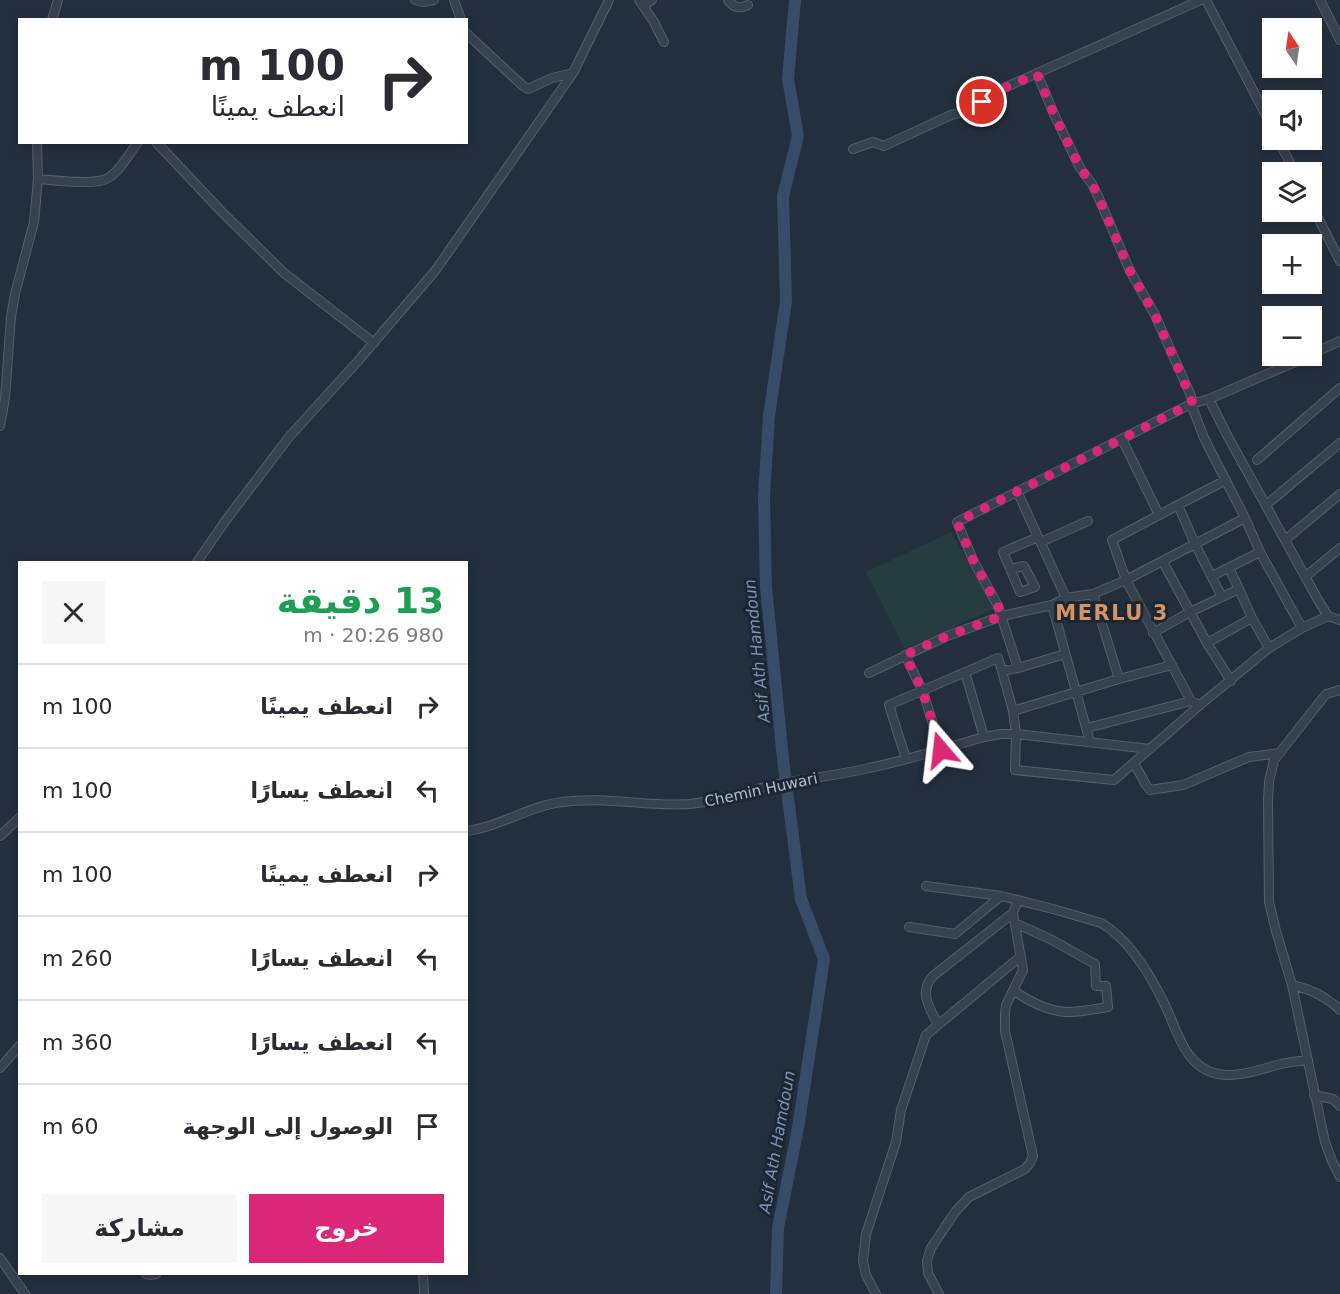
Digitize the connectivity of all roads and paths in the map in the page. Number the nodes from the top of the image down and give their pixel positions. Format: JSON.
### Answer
{"nodes":[{"id":1,"x":58,"y":0,"type":"edge"},
{"id":2,"x":415,"y":0,"type":"edge"},
{"id":3,"x":434,"y":0,"type":"edge"},
{"id":4,"x":454,"y":0,"type":"edge"},
{"id":5,"x":609,"y":0,"type":"edge"},
{"id":6,"x":652,"y":0,"type":"edge"},
{"id":7,"x":728,"y":0,"type":"edge"},
{"id":8,"x":1201,"y":0,"type":"edge"},
{"id":9,"x":1206,"y":0,"type":"edge"},
{"id":10,"x":1320,"y":0,"type":"edge"},
{"id":11,"x":641,"y":3,"type":"edge"},
{"id":12,"x":748,"y":4,"type":"dead end"},
{"id":13,"x":53,"y":18,"type":"edge"},
{"id":14,"x":460,"y":18,"type":"edge"},
{"id":15,"x":468,"y":35,"type":"edge"},
{"id":16,"x":1340,"y":40,"type":"edge"},
{"id":17,"x":664,"y":42,"type":"dead end"},
{"id":18,"x":573,"y":73,"type":"junction"},
{"id":19,"x":1037,"y":74,"type":"junction"},
{"id":20,"x":1262,"y":108,"type":"edge"},
{"id":21,"x":38,"y":144,"type":"edge"},
{"id":22,"x":136,"y":144,"type":"edge"},
{"id":23,"x":158,"y":144,"type":"edge"},
{"id":24,"x":853,"y":149,"type":"dead end"},
{"id":25,"x":38,"y":179,"type":"junction"},
{"id":26,"x":1320,"y":222,"type":"edge"},
{"id":27,"x":1340,"y":261,"type":"edge"},
{"id":28,"x":1340,"y":341,"type":"edge"},
{"id":29,"x":374,"y":343,"type":"junction"},
{"id":30,"x":1322,"y":349,"type":"edge"},
{"id":31,"x":1285,"y":366,"type":"edge"},
{"id":32,"x":1340,"y":388,"type":"edge"},
{"id":33,"x":1209,"y":399,"type":"junction"},
{"id":34,"x":1191,"y":404,"type":"junction"},
{"id":35,"x":0,"y":426,"type":"edge"},
{"id":36,"x":1122,"y":439,"type":"junction"},
{"id":37,"x":1340,"y":443,"type":"edge"},
{"id":38,"x":1257,"y":460,"type":"dead end"},
{"id":39,"x":1226,"y":480,"type":"junction"},
{"id":40,"x":1017,"y":491,"type":"junction"},
{"id":41,"x":1340,"y":494,"type":"edge"},
{"id":42,"x":1178,"y":505,"type":"junction"},
{"id":43,"x":1266,"y":505,"type":"junction"},
{"id":44,"x":1159,"y":515,"type":"junction"},
{"id":45,"x":1245,"y":518,"type":"junction"},
{"id":46,"x":1088,"y":520,"type":"dead end"},
{"id":47,"x":1039,"y":539,"type":"junction"},
{"id":48,"x":1285,"y":540,"type":"junction"},
{"id":49,"x":1195,"y":544,"type":"junction"},
{"id":50,"x":1340,"y":548,"type":"edge"},
{"id":51,"x":1260,"y":552,"type":"junction"},
{"id":52,"x":198,"y":561,"type":"edge"},
{"id":53,"x":1163,"y":562,"type":"junction"},
{"id":54,"x":1230,"y":568,"type":"junction"},
{"id":55,"x":1010,"y":569,"type":"dead end"},
{"id":56,"x":1212,"y":576,"type":"junction"},
{"id":57,"x":1305,"y":577,"type":"junction"},
{"id":58,"x":1126,"y":580,"type":"junction"},
{"id":59,"x":1239,"y":589,"type":"junction"},
{"id":60,"x":1093,"y":594,"type":"junction"},
{"id":61,"x":1222,"y":597,"type":"junction"},
{"id":62,"x":1066,"y":598,"type":"junction"},
{"id":63,"x":1052,"y":605,"type":"junction"},
{"id":64,"x":1190,"y":612,"type":"junction"},
{"id":65,"x":1002,"y":616,"type":"junction"},
{"id":66,"x":1328,"y":616,"type":"junction"},
{"id":67,"x":1252,"y":618,"type":"junction"},
{"id":68,"x":1340,"y":620,"type":"edge"},
{"id":69,"x":1302,"y":628,"type":"junction"},
{"id":70,"x":1153,"y":633,"type":"junction"},
{"id":71,"x":1207,"y":643,"type":"junction"},
{"id":72,"x":1269,"y":648,"type":"junction"},
{"id":73,"x":1065,"y":654,"type":"junction"},
{"id":74,"x":905,"y":655,"type":"junction"},
{"id":75,"x":1172,"y":665,"type":"junction"},
{"id":76,"x":1018,"y":668,"type":"junction"},
{"id":77,"x":1002,"y":671,"type":"junction"},
{"id":78,"x":964,"y":672,"type":"junction"},
{"id":79,"x":869,"y":673,"type":"dead end"},
{"id":80,"x":1119,"y":680,"type":"junction"},
{"id":81,"x":1231,"y":681,"type":"junction"},
{"id":82,"x":1340,"y":690,"type":"edge"},
{"id":83,"x":923,"y":692,"type":"junction"},
{"id":84,"x":1077,"y":692,"type":"junction"},
{"id":85,"x":1191,"y":701,"type":"junction"},
{"id":86,"x":1200,"y":705,"type":"junction"},
{"id":87,"x":1013,"y":711,"type":"junction"},
{"id":88,"x":1087,"y":728,"type":"junction"},
{"id":89,"x":1016,"y":734,"type":"junction"},
{"id":90,"x":984,"y":737,"type":"junction"},
{"id":91,"x":1090,"y":742,"type":"junction"},
{"id":92,"x":1150,"y":749,"type":"junction"},
{"id":93,"x":941,"y":750,"type":"junction"},
{"id":94,"x":1280,"y":753,"type":"junction"},
{"id":95,"x":906,"y":759,"type":"junction"},
{"id":96,"x":1134,"y":763,"type":"junction"},
{"id":97,"x":18,"y":819,"type":"edge"},
{"id":98,"x":468,"y":831,"type":"edge"},
{"id":99,"x":0,"y":836,"type":"edge"},
{"id":100,"x":926,"y":886,"type":"dead end"},
{"id":101,"x":1001,"y":896,"type":"junction"},
{"id":102,"x":1018,"y":900,"type":"junction"},
{"id":103,"x":1013,"y":913,"type":"junction"},
{"id":104,"x":1015,"y":923,"type":"junction"},
{"id":105,"x":909,"y":927,"type":"dead end"},
{"id":106,"x":1021,"y":956,"type":"junction"},
{"id":107,"x":1292,"y":985,"type":"junction"},
{"id":108,"x":1014,"y":991,"type":"junction"},
{"id":109,"x":1340,"y":1010,"type":"edge"},
{"id":110,"x":938,"y":1025,"type":"junction"},
{"id":111,"x":18,"y":1047,"type":"edge"},
{"id":112,"x":1308,"y":1060,"type":"junction"},
{"id":113,"x":0,"y":1068,"type":"edge"},
{"id":114,"x":1314,"y":1095,"type":"junction"},
{"id":115,"x":1340,"y":1106,"type":"edge"},
{"id":116,"x":1340,"y":1177,"type":"edge"},
{"id":117,"x":0,"y":1258,"type":"edge"},
{"id":118,"x":423,"y":1275,"type":"edge"},
{"id":119,"x":26,"y":1294,"type":"edge"},
{"id":120,"x":423,"y":1294,"type":"edge"},
{"id":121,"x":876,"y":1294,"type":"edge"},
{"id":122,"x":939,"y":1294,"type":"edge"}],
"edges":[{"from":1,"to":13,"type":"street"},
{"from":2,"to":3,"type":"street"},
{"from":4,"to":14,"type":"street"},
{"from":5,"to":18,"type":"street"},
{"from":6,"to":11,"type":"street"},
{"from":7,"to":12,"type":"street"},
{"from":8,"to":19,"type":"street"},
{"from":9,"to":20,"type":"street"},
{"from":10,"to":16,"type":"street"},
{"from":11,"to":17,"type":"street"},
{"from":15,"to":18,"type":"street"},
{"from":18,"to":29,"type":"street"},
{"from":19,"to":24,"type":"street"},
{"from":19,"to":34,"type":"street"},
{"from":21,"to":25,"type":"street"},
{"from":22,"to":25,"type":"street"},
{"from":23,"to":29,"type":"street"},
{"from":25,"to":35,"type":"street"},
{"from":26,"to":27,"type":"street"},
{"from":28,"to":30,"type":"street"},
{"from":29,"to":52,"type":"street"},
{"from":31,"to":33,"type":"street"},
{"from":32,"to":38,"type":"street"},
{"from":33,"to":34,"type":"street"},
{"from":33,"to":43,"type":"street"},
{"from":34,"to":36,"type":"street"},
{"from":34,"to":39,"type":"street"},
{"from":36,"to":40,"type":"street"},
{"from":36,"to":44,"type":"street"},
{"from":37,"to":43,"type":"street"},
{"from":39,"to":42,"type":"street"},
{"from":39,"to":45,"type":"street"},
{"from":40,"to":47,"type":"street"},
{"from":40,"to":65,"type":"street"},
{"from":41,"to":48,"type":"street"},
{"from":42,"to":44,"type":"street"},
{"from":42,"to":49,"type":"street"},
{"from":43,"to":48,"type":"street"},
{"from":44,"to":58,"type":"street"},
{"from":45,"to":49,"type":"street"},
{"from":45,"to":51,"type":"street"},
{"from":46,"to":47,"type":"street"},
{"from":47,"to":55,"type":"street"},
{"from":47,"to":62,"type":"street"},
{"from":48,"to":57,"type":"street"},
{"from":49,"to":53,"type":"street"},
{"from":49,"to":56,"type":"street"},
{"from":50,"to":57,"type":"street"},
{"from":51,"to":54,"type":"street"},
{"from":51,"to":69,"type":"street"},
{"from":53,"to":58,"type":"street"},
{"from":53,"to":64,"type":"street"},
{"from":54,"to":56,"type":"street"},
{"from":54,"to":59,"type":"street"},
{"from":56,"to":61,"type":"street"},
{"from":57,"to":66,"type":"street"},
{"from":58,"to":60,"type":"street"},
{"from":58,"to":70,"type":"street"},
{"from":59,"to":61,"type":"street"},
{"from":59,"to":67,"type":"street"},
{"from":60,"to":62,"type":"street"},
{"from":60,"to":80,"type":"street"},
{"from":61,"to":64,"type":"street"},
{"from":62,"to":63,"type":"street"},
{"from":63,"to":65,"type":"street"},
{"from":63,"to":73,"type":"street"},
{"from":64,"to":70,"type":"street"},
{"from":64,"to":71,"type":"street"},
{"from":65,"to":74,"type":"street"},
{"from":65,"to":76,"type":"street"},
{"from":66,"to":68,"type":"street"},
{"from":66,"to":69,"type":"street"},
{"from":67,"to":71,"type":"street"},
{"from":67,"to":72,"type":"street"},
{"from":69,"to":72,"type":"street"},
{"from":70,"to":75,"type":"street"},
{"from":71,"to":81,"type":"street"},
{"from":72,"to":81,"type":"street"},
{"from":73,"to":76,"type":"street"},
{"from":73,"to":84,"type":"street"},
{"from":74,"to":79,"type":"street"},
{"from":74,"to":83,"type":"street"},
{"from":75,"to":80,"type":"street"},
{"from":75,"to":85,"type":"street"},
{"from":76,"to":77,"type":"street"},
{"from":77,"to":78,"type":"street"},
{"from":77,"to":87,"type":"street"},
{"from":78,"to":83,"type":"street"},
{"from":78,"to":90,"type":"street"},
{"from":80,"to":84,"type":"street"},
{"from":81,"to":86,"type":"street"},
{"from":82,"to":94,"type":"street"},
{"from":83,"to":93,"type":"street"},
{"from":83,"to":95,"type":"street"},
{"from":84,"to":87,"type":"street"},
{"from":84,"to":88,"type":"street"},
{"from":85,"to":86,"type":"street"},
{"from":85,"to":88,"type":"street"},
{"from":86,"to":92,"type":"street"},
{"from":87,"to":89,"type":"street"},
{"from":88,"to":91,"type":"street"},
{"from":89,"to":90,"type":"street","name":"Chemin Huwari"},
{"from":89,"to":91,"type":"street","name":"Chemin Huwari"},
{"from":89,"to":96,"type":"street"},
{"from":90,"to":93,"type":"street","name":"Chemin Huwari"},
{"from":91,"to":92,"type":"street","name":"Chemin Huwari"},
{"from":92,"to":96,"type":"street"},
{"from":93,"to":95,"type":"street","name":"Chemin Huwari"},
{"from":94,"to":96,"type":"street"},
{"from":94,"to":107,"type":"street"},
{"from":95,"to":98,"type":"street","name":"Chemin Huwari"},
{"from":97,"to":99,"type":"street"},
{"from":100,"to":101,"type":"street"},
{"from":101,"to":102,"type":"street"},
{"from":101,"to":105,"type":"street"},
{"from":102,"to":103,"type":"street"},
{"from":102,"to":112,"type":"street"},
{"from":103,"to":104,"type":"street"},
{"from":103,"to":110,"type":"street"},
{"from":104,"to":106,"type":"street"},
{"from":104,"to":108,"type":"street"},
{"from":106,"to":108,"type":"street"},
{"from":106,"to":110,"type":"street"},
{"from":107,"to":109,"type":"street"},
{"from":107,"to":112,"type":"street"},
{"from":108,"to":122,"type":"street"},
{"from":110,"to":121,"type":"street"},
{"from":111,"to":113,"type":"street"},
{"from":112,"to":114,"type":"street"},
{"from":114,"to":115,"type":"street"},
{"from":114,"to":116,"type":"street"},
{"from":117,"to":119,"type":"street"},
{"from":118,"to":120,"type":"street"}]}
